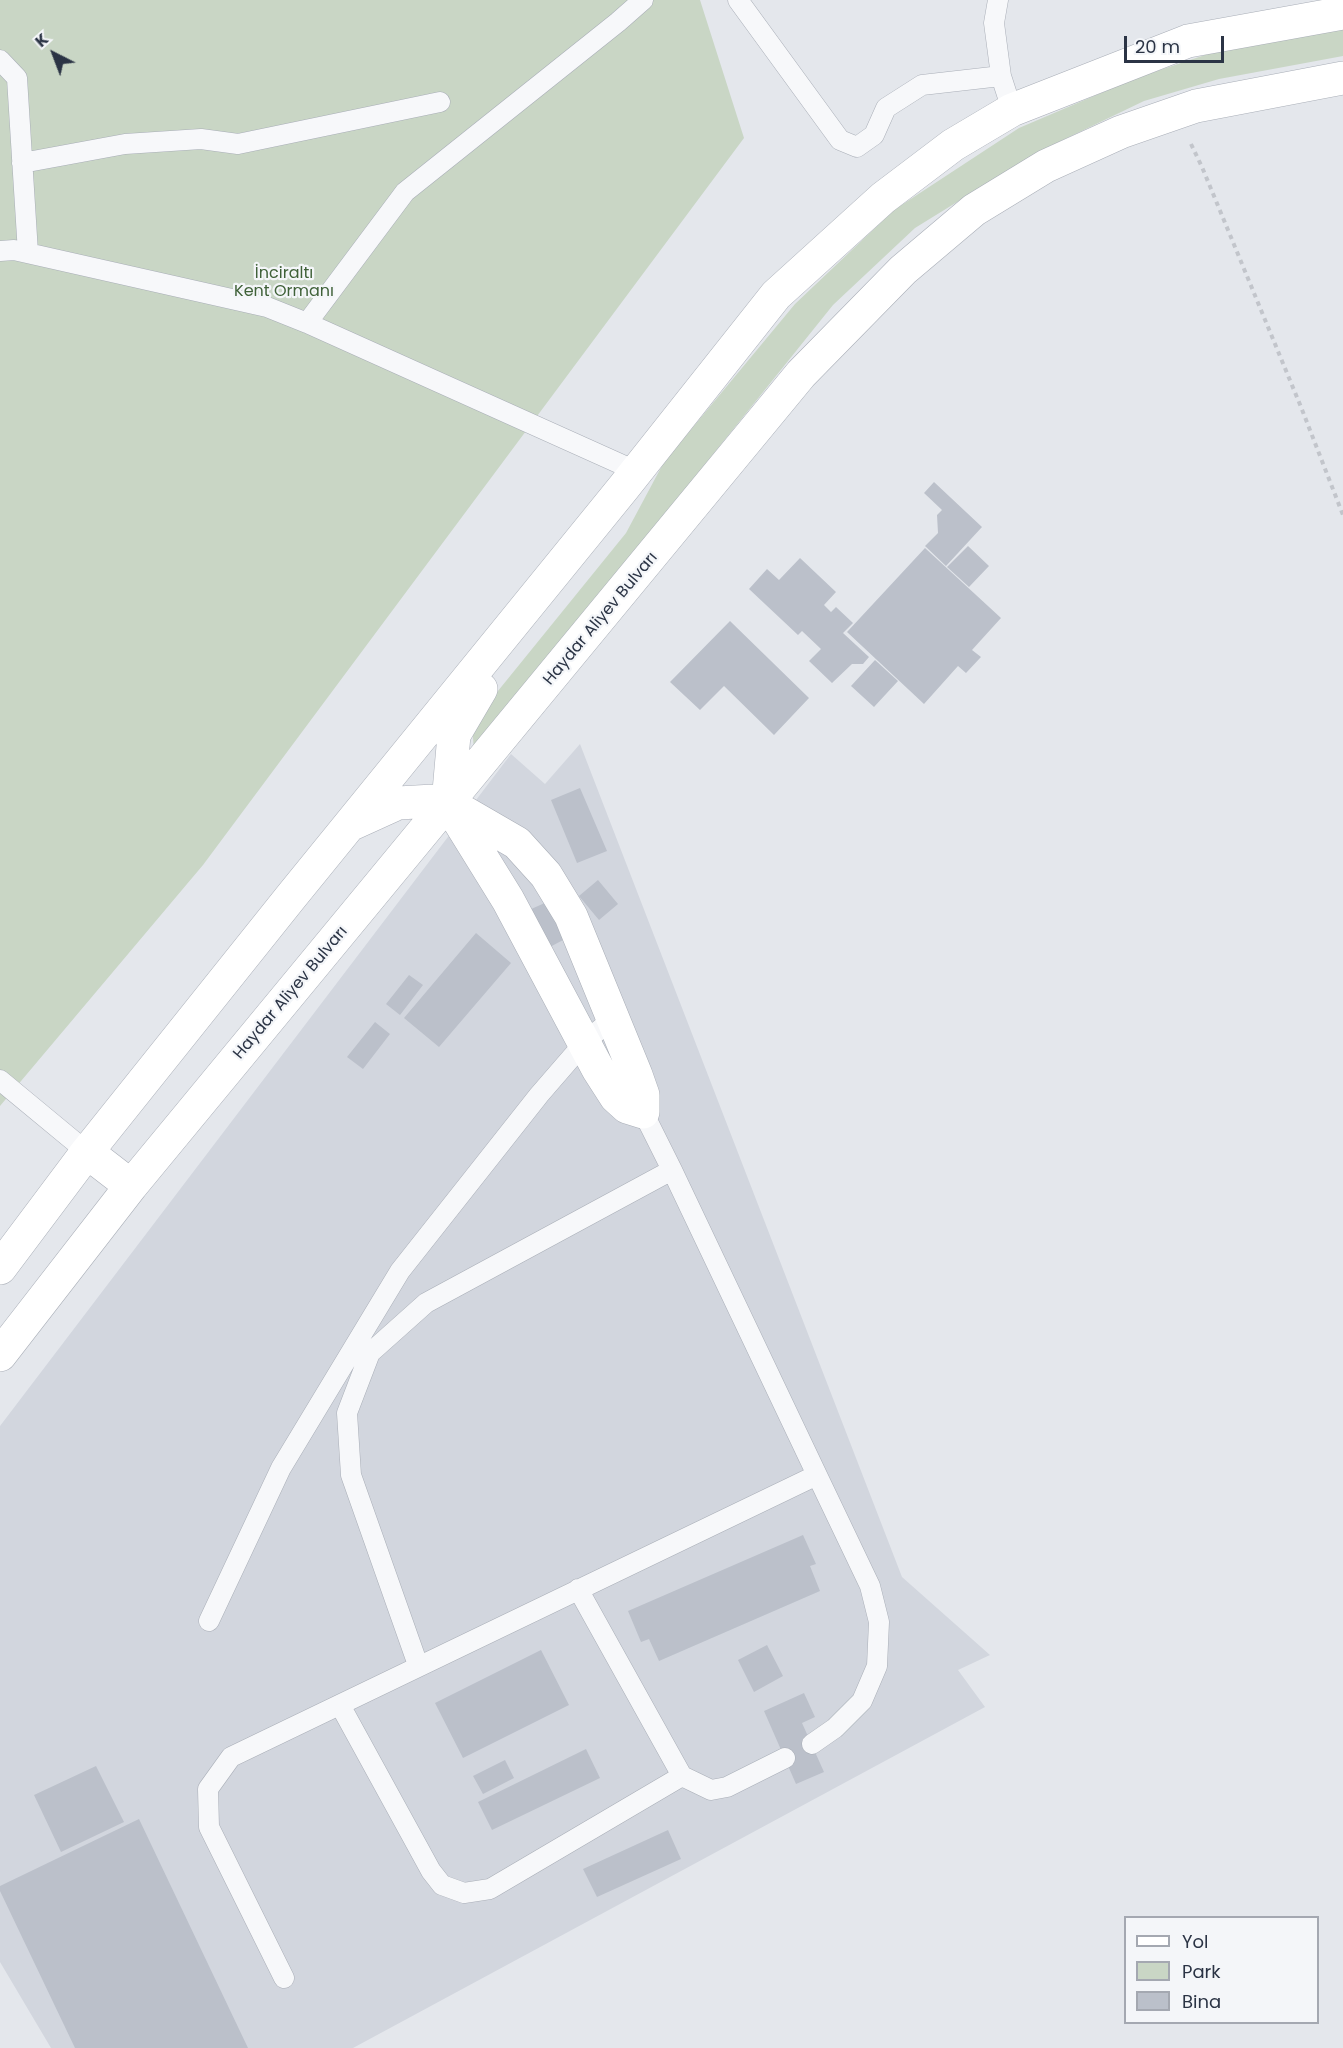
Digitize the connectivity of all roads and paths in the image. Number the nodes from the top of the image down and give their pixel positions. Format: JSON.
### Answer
{"nodes":[{"id":1,"x":643,"y":0,"type":"edge"},
{"id":2,"x":738,"y":0,"type":"edge"},
{"id":3,"x":998,"y":0,"type":"edge"},
{"id":4,"x":1343,"y":13,"type":"edge"},
{"id":5,"x":0,"y":60,"type":"edge"},
{"id":6,"x":1001,"y":76,"type":"junction"},
{"id":7,"x":1343,"y":78,"type":"edge"},
{"id":8,"x":440,"y":102,"type":"dead end"},
{"id":9,"x":1012,"y":110,"type":"junction"},
{"id":10,"x":1175,"y":112,"type":"junction"},
{"id":11,"x":22,"y":163,"type":"junction"},
{"id":12,"x":0,"y":251,"type":"edge"},
{"id":13,"x":28,"y":254,"type":"junction"},
{"id":14,"x":308,"y":323,"type":"junction"},
{"id":15,"x":630,"y":479,"type":"junction"},
{"id":16,"x":1343,"y":515,"type":"edge"},
{"id":17,"x":448,"y":803,"type":"junction"},
{"id":18,"x":349,"y":825,"type":"junction"},
{"id":19,"x":613,"y":1018,"type":"junction"},
{"id":20,"x":584,"y":1043,"type":"junction"},
{"id":21,"x":0,"y":1080,"type":"edge"},
{"id":22,"x":643,"y":1112,"type":"junction"},
{"id":23,"x":87,"y":1152,"type":"junction"},
{"id":24,"x":672,"y":1170,"type":"junction"},
{"id":25,"x":131,"y":1186,"type":"junction"},
{"id":26,"x":0,"y":1268,"type":"edge"},
{"id":27,"x":0,"y":1355,"type":"edge"},
{"id":28,"x":817,"y":1475,"type":"junction"},
{"id":29,"x":578,"y":1589,"type":"junction"},
{"id":30,"x":209,"y":1621,"type":"dead end"},
{"id":31,"x":418,"y":1665,"type":"junction"},
{"id":32,"x":340,"y":1705,"type":"junction"},
{"id":33,"x":812,"y":1744,"type":"dead end"},
{"id":34,"x":785,"y":1758,"type":"dead end"},
{"id":35,"x":682,"y":1776,"type":"junction"},
{"id":36,"x":284,"y":1978,"type":"dead end"}],
"edges":[{"from":1,"to":14,"type":"lane"},
{"from":2,"to":6,"type":"lane"},
{"from":3,"to":6,"type":"lane"},
{"from":4,"to":9,"type":"main road"},
{"from":5,"to":11,"type":"lane"},
{"from":6,"to":9,"type":"lane"},
{"from":7,"to":10,"type":"main road","name":"Haydar Aliyev Bulvarı"},
{"from":8,"to":11,"type":"lane"},
{"from":9,"to":15,"type":"main road"},
{"from":10,"to":16,"type":"path"},
{"from":10,"to":17,"type":"main road","name":"Haydar Aliyev Bulvarı"},
{"from":11,"to":13,"type":"lane"},
{"from":12,"to":13,"type":"lane"},
{"from":13,"to":14,"type":"lane"},
{"from":14,"to":15,"type":"lane"},
{"from":15,"to":17,"type":"main road"},
{"from":15,"to":18,"type":"main road"},
{"from":17,"to":18,"type":"main road"},
{"from":17,"to":19,"type":"main road"},
{"from":17,"to":20,"type":"main road"},
{"from":17,"to":25,"type":"main road","name":"Haydar Aliyev Bulvarı"},
{"from":18,"to":23,"type":"main road"},
{"from":19,"to":20,"type":"lane"},
{"from":19,"to":22,"type":"main road"},
{"from":20,"to":22,"type":"main road"},
{"from":20,"to":30,"type":"lane"},
{"from":21,"to":23,"type":"lane"},
{"from":22,"to":24,"type":"lane"},
{"from":23,"to":25,"type":"main road"},
{"from":23,"to":26,"type":"main road"},
{"from":24,"to":28,"type":"lane"},
{"from":24,"to":31,"type":"lane"},
{"from":25,"to":27,"type":"main road","name":"Haydar Aliyev Bulvarı"},
{"from":28,"to":29,"type":"lane"},
{"from":28,"to":33,"type":"lane"},
{"from":29,"to":31,"type":"lane"},
{"from":29,"to":35,"type":"lane"},
{"from":31,"to":32,"type":"lane"},
{"from":32,"to":35,"type":"lane"},
{"from":32,"to":36,"type":"lane"},
{"from":34,"to":35,"type":"lane"}]}
